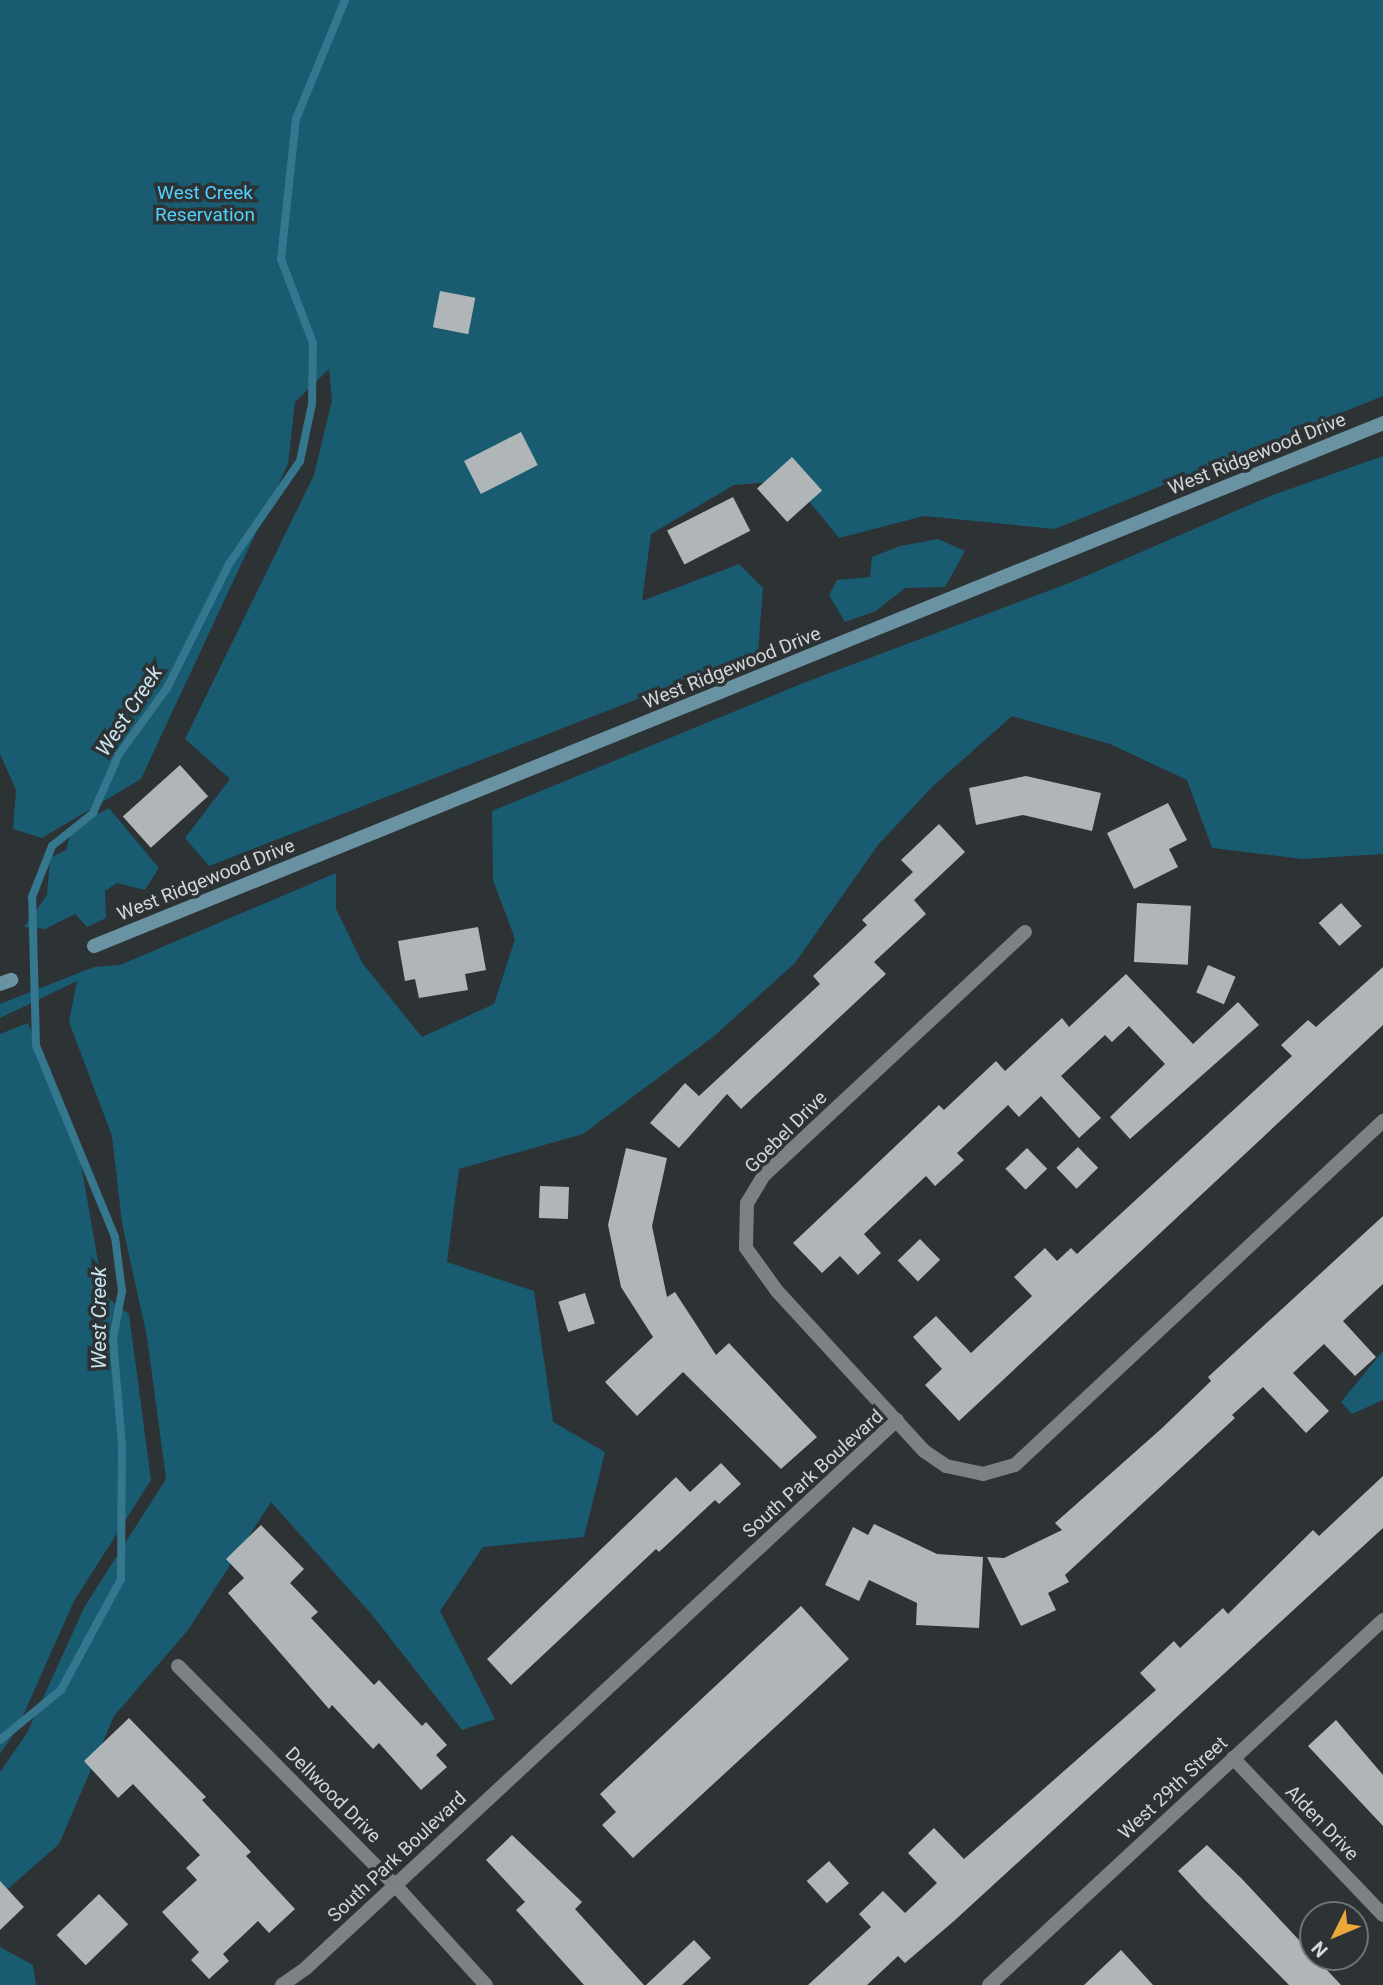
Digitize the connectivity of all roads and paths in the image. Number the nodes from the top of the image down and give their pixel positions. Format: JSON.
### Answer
{"nodes":[{"id":1,"x":1383,"y":423,"type":"edge"},
{"id":2,"x":1025,"y":932,"type":"dead end"},
{"id":3,"x":94,"y":946,"type":"dead end"},
{"id":4,"x":1383,"y":1121,"type":"edge"},
{"id":5,"x":897,"y":1420,"type":"junction"},
{"id":6,"x":1383,"y":1620,"type":"edge"},
{"id":7,"x":178,"y":1666,"type":"dead end"},
{"id":8,"x":1233,"y":1758,"type":"junction"},
{"id":9,"x":395,"y":1885,"type":"junction"},
{"id":10,"x":1383,"y":1915,"type":"edge"},
{"id":11,"x":282,"y":1985,"type":"edge"},
{"id":12,"x":486,"y":1985,"type":"edge"},
{"id":13,"x":989,"y":1985,"type":"edge"}],
"edges":[{"from":1,"to":3,"type":"street","name":"West Ridgewood Drive"},
{"from":2,"to":5,"type":"street","name":"Goebel Drive"},
{"from":4,"to":5,"type":"street","name":"South Park Boulevard"},
{"from":5,"to":9,"type":"street","name":"South Park Boulevard"},
{"from":6,"to":8,"type":"street","name":"West 29th Street"},
{"from":7,"to":9,"type":"street","name":"Dellwood Drive"},
{"from":8,"to":10,"type":"street","name":"Alden Drive"},
{"from":8,"to":13,"type":"street","name":"West 29th Street"},
{"from":9,"to":11,"type":"street","name":"South Park Boulevard"},
{"from":9,"to":12,"type":"street","name":"Dellwood Drive"}]}
